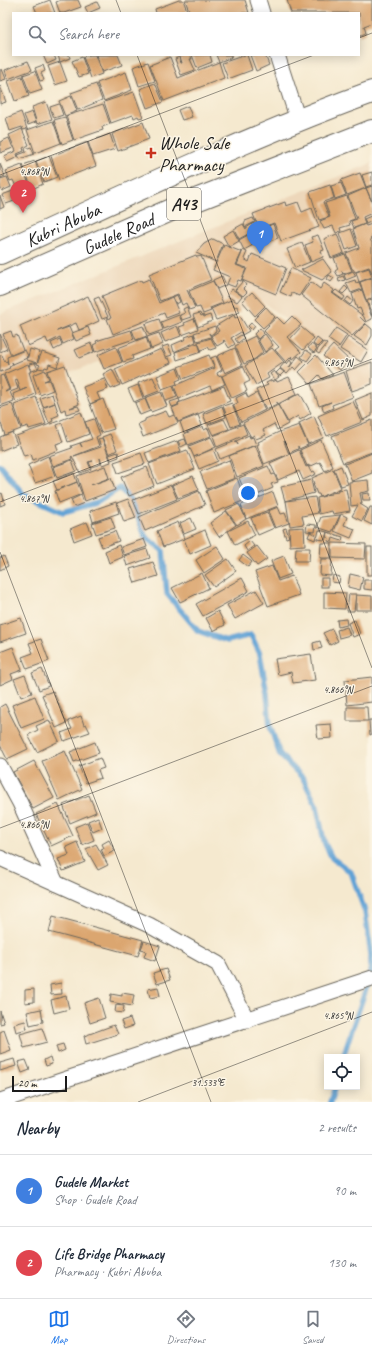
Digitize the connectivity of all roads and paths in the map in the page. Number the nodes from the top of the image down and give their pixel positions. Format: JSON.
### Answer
{"nodes":[{"id":1,"x":258,"y":0,"type":"edge"},
{"id":2,"x":262,"y":12,"type":"edge"},
{"id":3,"x":277,"y":56,"type":"edge"},
{"id":4,"x":372,"y":92,"type":"edge"},
{"id":5,"x":298,"y":120,"type":"junction"},
{"id":6,"x":372,"y":131,"type":"edge"},
{"id":7,"x":126,"y":195,"type":"joint"},
{"id":8,"x":0,"y":253,"type":"edge"},
{"id":9,"x":0,"y":285,"type":"edge"},
{"id":10,"x":0,"y":766,"type":"edge"},
{"id":11,"x":0,"y":858,"type":"edge"},
{"id":12,"x":56,"y":883,"type":"junction"},
{"id":13,"x":372,"y":978,"type":"edge"},
{"id":14,"x":247,"y":1020,"type":"junction"},
{"id":15,"x":0,"y":1101,"type":"edge"}],
"edges":[{"from":1,"to":2,"type":"street"},
{"from":3,"to":5,"type":"street"},
{"from":4,"to":5,"type":"highway","name":"Gudele Road","number":"A43"},
{"from":5,"to":7,"type":"highway","name":"Gudele Road","number":"A43"},
{"from":6,"to":9,"type":"highway","name":"Gudele Road","number":"A43"},
{"from":7,"to":8,"type":"highway","name":"Kubri Abuba","number":"A43"},
{"from":10,"to":12,"type":"street"},
{"from":11,"to":12,"type":"street"},
{"from":12,"to":14,"type":"street"},
{"from":13,"to":14,"type":"street"},
{"from":14,"to":15,"type":"street"}]}
